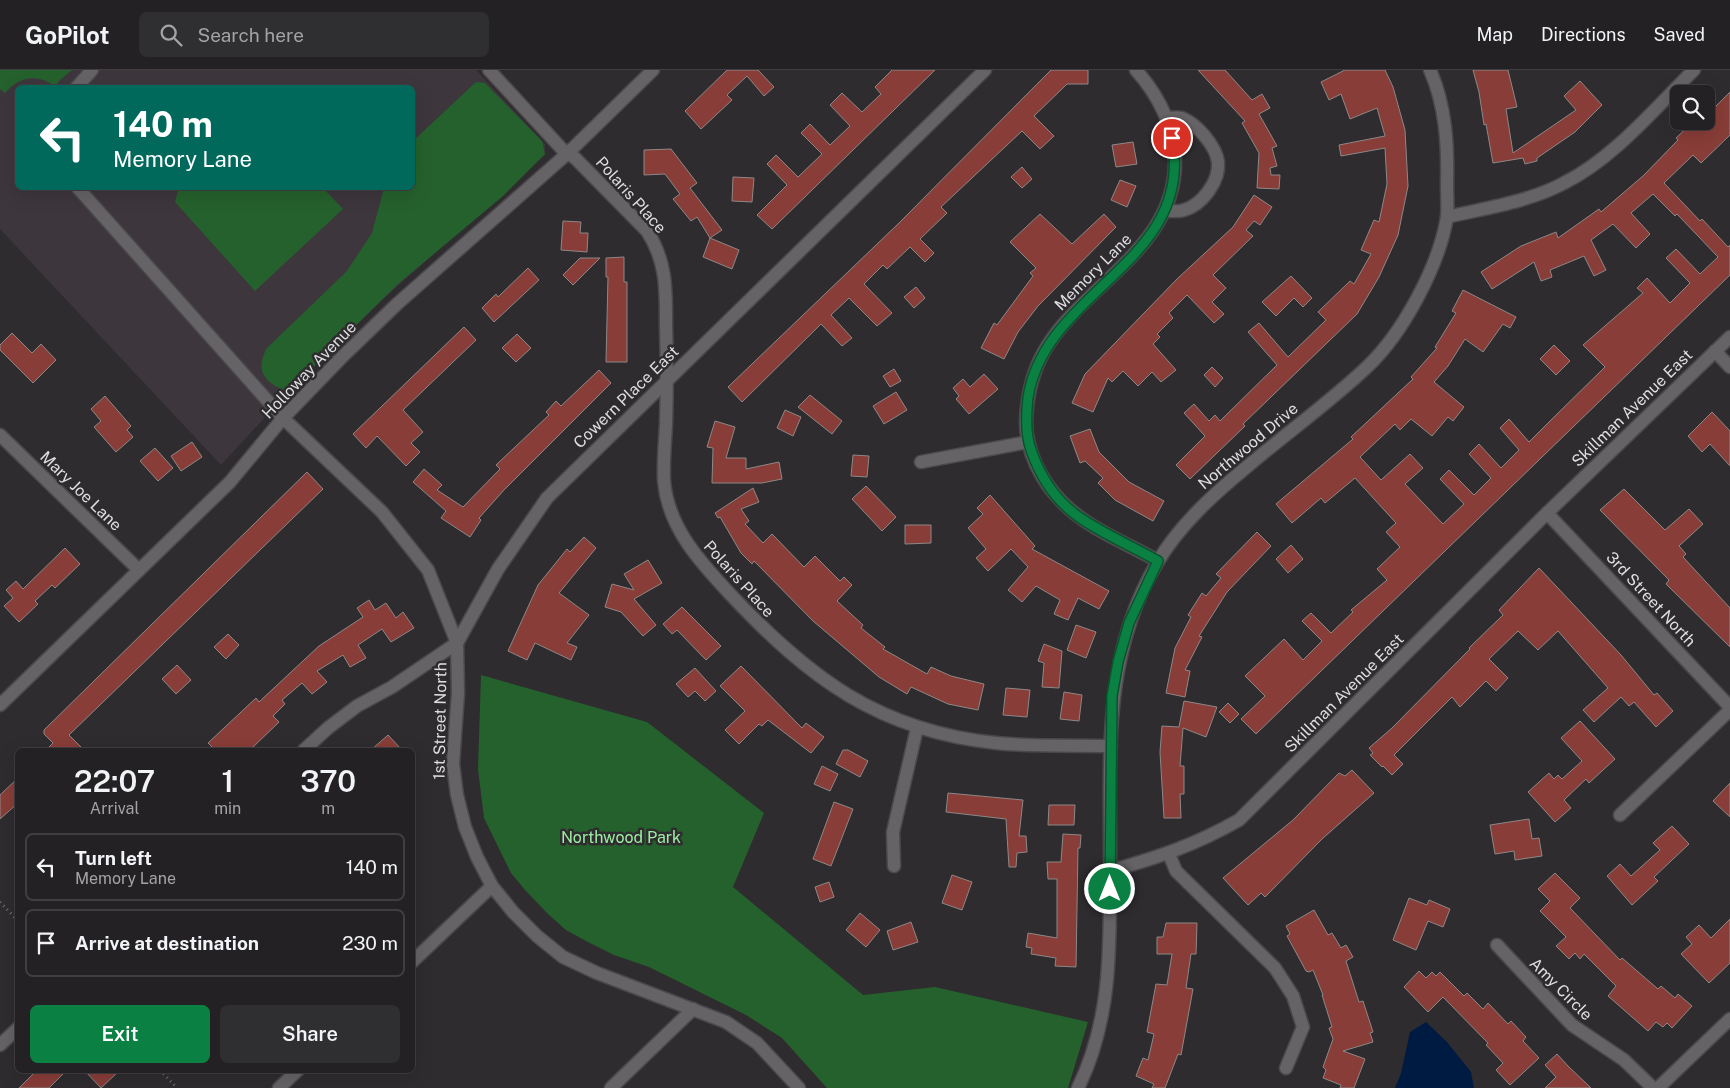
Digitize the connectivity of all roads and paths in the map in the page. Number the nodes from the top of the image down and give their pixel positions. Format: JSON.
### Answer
{"nodes":[{"id":1,"x":92,"y":70,"type":"edge"},
{"id":2,"x":489,"y":70,"type":"edge"},
{"id":3,"x":654,"y":70,"type":"edge"},
{"id":4,"x":985,"y":70,"type":"edge"},
{"id":5,"x":1136,"y":70,"type":"edge"},
{"id":6,"x":1430,"y":70,"type":"edge"},
{"id":7,"x":1694,"y":70,"type":"edge"},
{"id":8,"x":79,"y":85,"type":"edge"},
{"id":9,"x":1167,"y":118,"type":"junction"},
{"id":10,"x":568,"y":153,"type":"junction"},
{"id":11,"x":80,"y":190,"type":"edge"},
{"id":12,"x":1165,"y":210,"type":"junction"},
{"id":13,"x":1446,"y":217,"type":"junction"},
{"id":14,"x":1730,"y":337,"type":"edge"},
{"id":15,"x":1715,"y":351,"type":"junction"},
{"id":16,"x":1730,"y":367,"type":"edge"},
{"id":17,"x":667,"y":380,"type":"junction"},
{"id":18,"x":283,"y":418,"type":"junction"},
{"id":19,"x":0,"y":435,"type":"edge"},
{"id":20,"x":1028,"y":442,"type":"junction"},
{"id":21,"x":921,"y":462,"type":"dead end"},
{"id":22,"x":1547,"y":513,"type":"junction"},
{"id":23,"x":1158,"y":561,"type":"junction"},
{"id":24,"x":139,"y":570,"type":"junction"},
{"id":25,"x":457,"y":642,"type":"junction"},
{"id":26,"x":0,"y":705,"type":"edge"},
{"id":27,"x":1730,"y":709,"type":"edge"},
{"id":28,"x":917,"y":728,"type":"junction"},
{"id":29,"x":1111,"y":746,"type":"junction"},
{"id":30,"x":306,"y":748,"type":"edge"},
{"id":31,"x":1620,"y":815,"type":"dead end"},
{"id":32,"x":1169,"y":854,"type":"junction"},
{"id":33,"x":894,"y":866,"type":"dead end"},
{"id":34,"x":1110,"y":871,"type":"junction"},
{"id":35,"x":492,"y":886,"type":"junction"},
{"id":36,"x":0,"y":902,"type":"edge"},
{"id":37,"x":15,"y":918,"type":"edge"},
{"id":38,"x":1496,"y":945,"type":"dead end"},
{"id":39,"x":415,"y":959,"type":"edge"},
{"id":40,"x":692,"y":1009,"type":"junction"},
{"id":41,"x":1730,"y":1019,"type":"edge"},
{"id":42,"x":15,"y":1031,"type":"edge"},
{"id":43,"x":0,"y":1045,"type":"edge"},
{"id":44,"x":1286,"y":1068,"type":"dead end"},
{"id":45,"x":163,"y":1073,"type":"edge"},
{"id":46,"x":295,"y":1073,"type":"edge"},
{"id":47,"x":177,"y":1088,"type":"edge"},
{"id":48,"x":279,"y":1088,"type":"edge"},
{"id":49,"x":611,"y":1088,"type":"edge"},
{"id":50,"x":799,"y":1088,"type":"edge"},
{"id":51,"x":1078,"y":1088,"type":"edge"},
{"id":52,"x":1653,"y":1088,"type":"edge"},
{"id":53,"x":1658,"y":1088,"type":"edge"}],
"edges":[{"from":1,"to":8,"type":"street"},
{"from":2,"to":10,"type":"street","name":"Polaris Place"},
{"from":3,"to":10,"type":"street","name":"Holloway Avenue"},
{"from":4,"to":17,"type":"street","name":"Cowern Place East"},
{"from":5,"to":9,"type":"street","name":"Memory Lane"},
{"from":6,"to":13,"type":"street","name":"Northwood Drive"},
{"from":7,"to":13,"type":"street"},
{"from":9,"to":12,"type":"street","name":"Memory Lane"},
{"from":9,"to":12,"type":"street"},
{"from":10,"to":17,"type":"street","name":"Polaris Place"},
{"from":10,"to":18,"type":"street","name":"Holloway Avenue"},
{"from":11,"to":18,"type":"street","name":"1st Street North"},
{"from":12,"to":20,"type":"street","name":"Memory Lane"},
{"from":13,"to":23,"type":"street","name":"Northwood Drive"},
{"from":14,"to":15,"type":"street","name":"Skillman Avenue East"},
{"from":15,"to":16,"type":"street"},
{"from":15,"to":22,"type":"street","name":"Skillman Avenue East"},
{"from":17,"to":25,"type":"street","name":"Cowern Place East"},
{"from":17,"to":28,"type":"street","name":"Polaris Place"},
{"from":18,"to":24,"type":"street","name":"Holloway Avenue"},
{"from":18,"to":25,"type":"street","name":"1st Street North"},
{"from":19,"to":24,"type":"street","name":"Mary Joe Lane"},
{"from":20,"to":21,"type":"street"},
{"from":20,"to":23,"type":"street","name":"Memory Lane"},
{"from":22,"to":27,"type":"street","name":"3rd Street North"},
{"from":22,"to":32,"type":"street","name":"Skillman Avenue East"},
{"from":23,"to":29,"type":"street","name":"Northwood Drive"},
{"from":24,"to":26,"type":"street","name":"Holloway Avenue"},
{"from":25,"to":30,"type":"street","name":"Cowern Place East"},
{"from":25,"to":35,"type":"street","name":"1st Street North"},
{"from":27,"to":31,"type":"street"},
{"from":28,"to":29,"type":"street","name":"Polaris Place"},
{"from":28,"to":33,"type":"street"},
{"from":29,"to":34,"type":"street","name":"Northwood Drive"},
{"from":32,"to":34,"type":"street","name":"Skillman Avenue East"},
{"from":32,"to":44,"type":"street"},
{"from":34,"to":51,"type":"street"},
{"from":35,"to":39,"type":"street"},
{"from":35,"to":40,"type":"street","name":"1st Street North"},
{"from":36,"to":37,"type":"path"},
{"from":38,"to":52,"type":"street","name":"Amy Circle"},
{"from":40,"to":49,"type":"street"},
{"from":40,"to":50,"type":"street","name":"1st Street North"},
{"from":41,"to":53,"type":"street"},
{"from":42,"to":43,"type":"street"},
{"from":45,"to":47,"type":"path"},
{"from":46,"to":48,"type":"street"}]}
